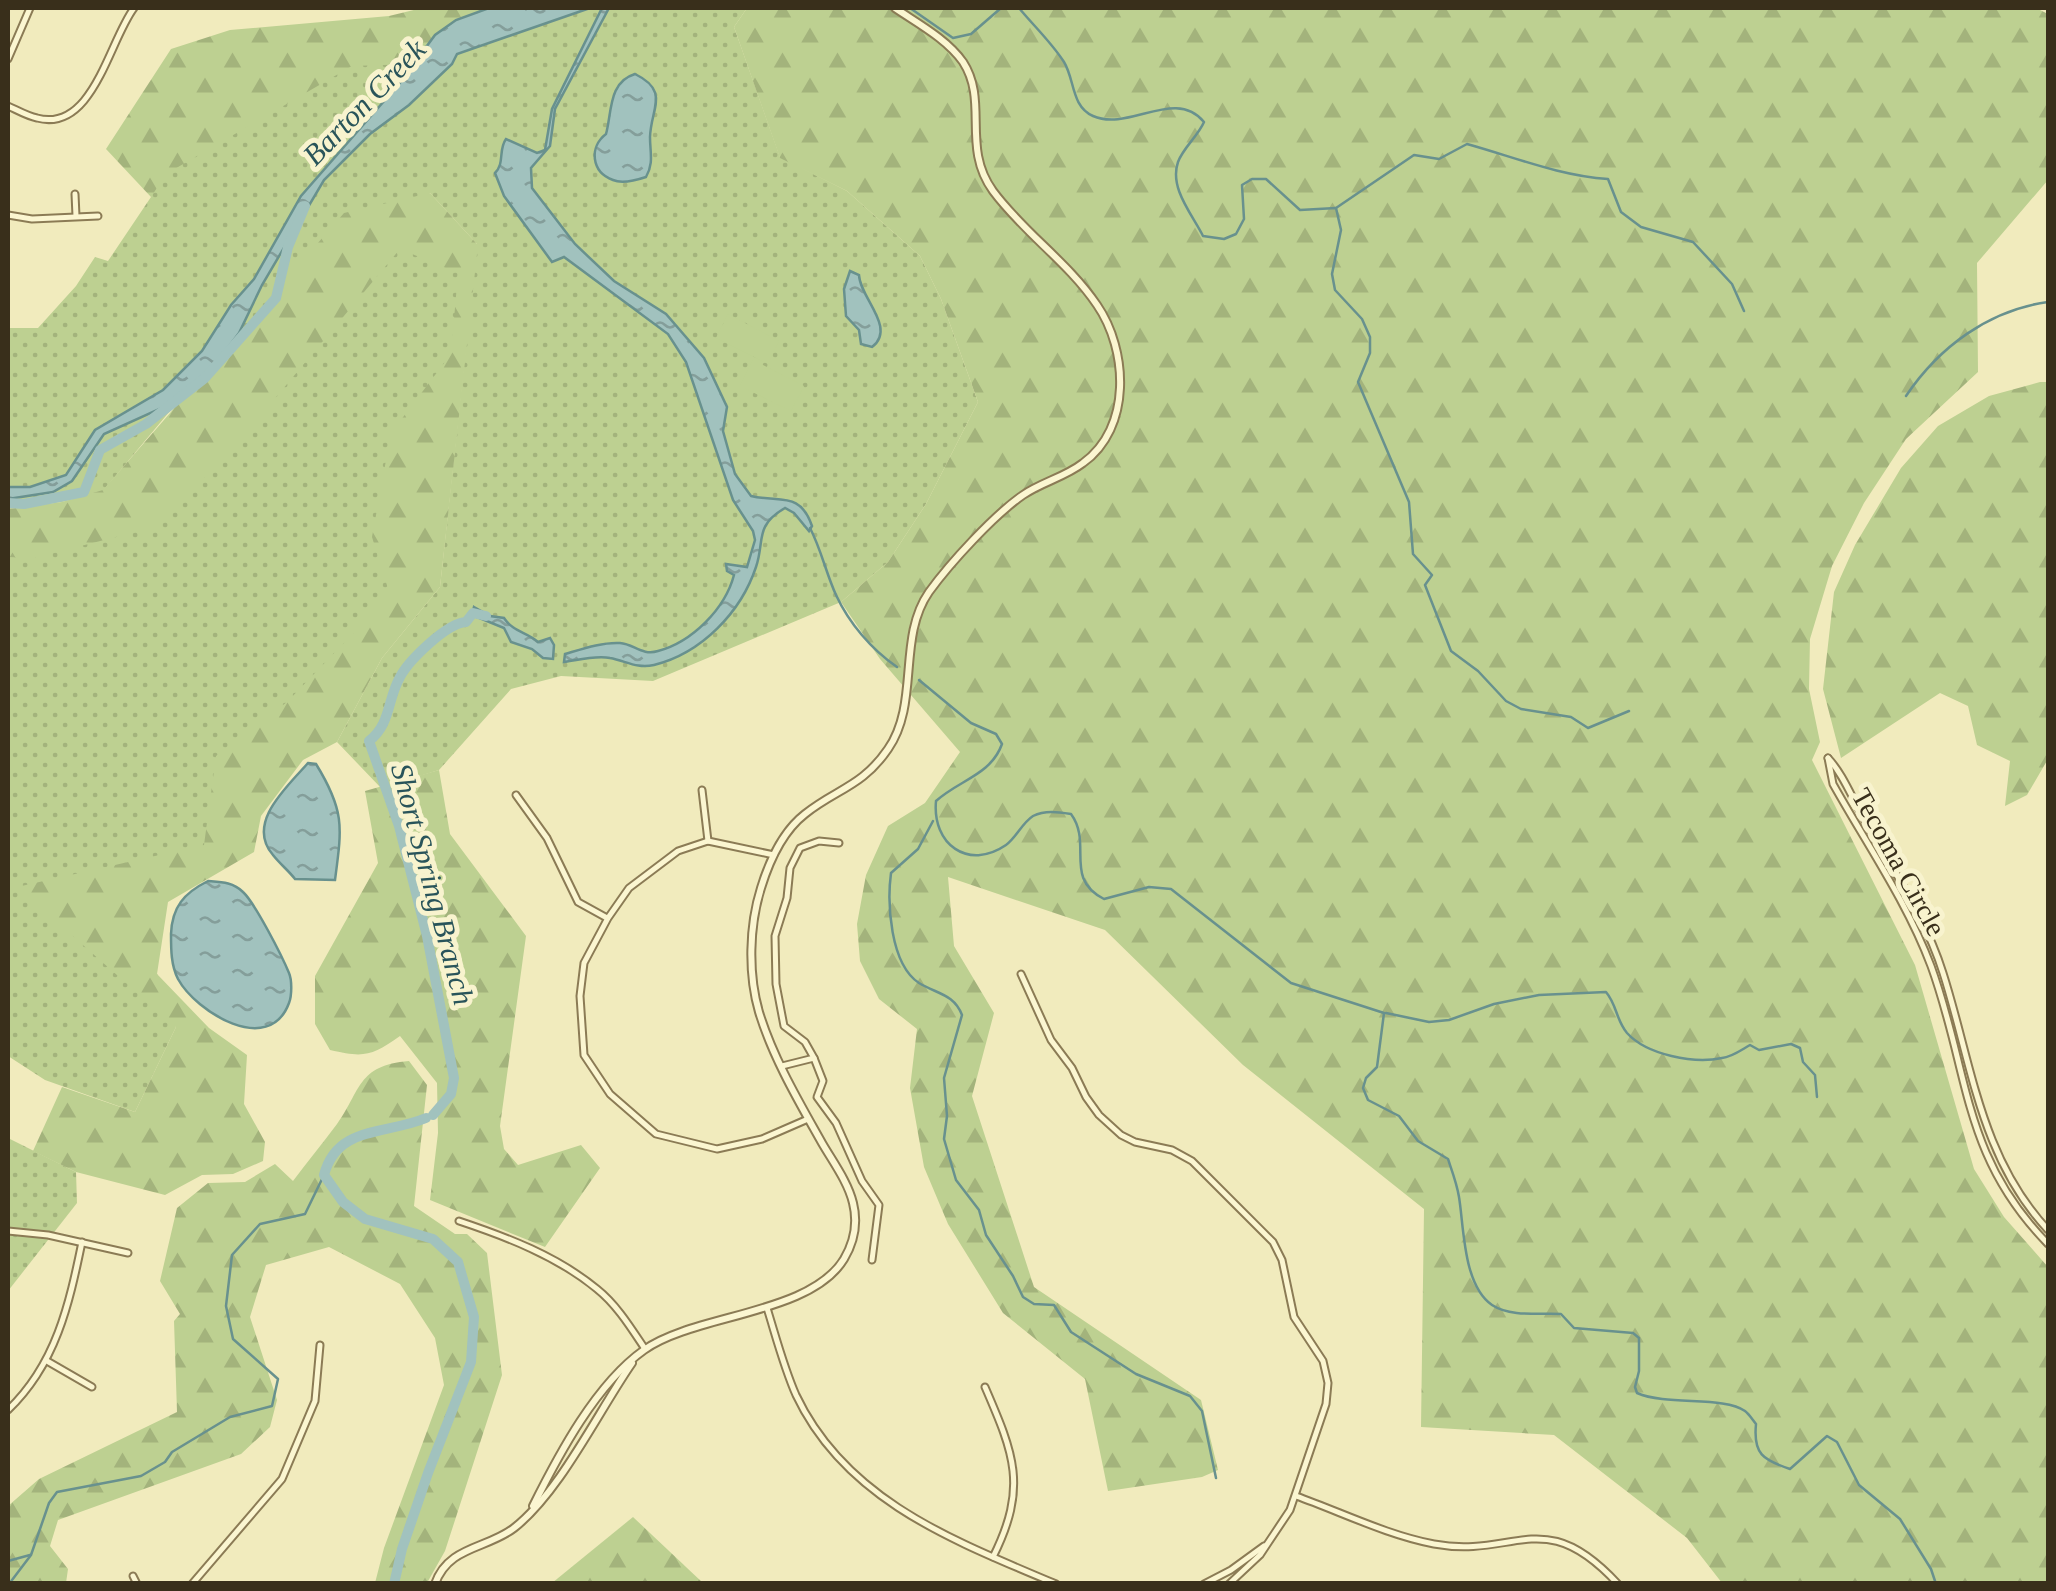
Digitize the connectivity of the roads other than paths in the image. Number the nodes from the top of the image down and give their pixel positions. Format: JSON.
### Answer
{"nodes":[{"id":1,"x":30,"y":8,"type":"edge"},
{"id":2,"x":134,"y":8,"type":"edge"},
{"id":3,"x":895,"y":8,"type":"edge"},
{"id":4,"x":8,"y":60,"type":"edge"},
{"id":5,"x":8,"y":106,"type":"edge"},
{"id":6,"x":75,"y":194,"type":"dead end"},
{"id":7,"x":8,"y":215,"type":"edge"},
{"id":8,"x":98,"y":216,"type":"dead end"},
{"id":9,"x":76,"y":217,"type":"junction"},
{"id":10,"x":702,"y":790,"type":"dead end"},
{"id":11,"x":516,"y":795,"type":"dead end"},
{"id":12,"x":708,"y":841,"type":"junction"},
{"id":13,"x":838,"y":843,"type":"dead end"},
{"id":14,"x":774,"y":856,"type":"junction"},
{"id":15,"x":608,"y":918,"type":"junction"},
{"id":16,"x":1920,"y":918,"type":"junction"},
{"id":17,"x":1912,"y":923,"type":"junction"},
{"id":18,"x":1924,"y":927,"type":"junction"},
{"id":19,"x":1916,"y":932,"type":"junction"},
{"id":20,"x":1020,"y":974,"type":"dead end"},
{"id":21,"x":1964,"y":1052,"type":"junction"},
{"id":22,"x":1955,"y":1054,"type":"junction"},
{"id":23,"x":814,"y":1058,"type":"junction"},
{"id":24,"x":1966,"y":1062,"type":"junction"},
{"id":25,"x":1957,"y":1064,"type":"junction"},
{"id":26,"x":782,"y":1066,"type":"junction"},
{"id":27,"x":808,"y":1118,"type":"junction"},
{"id":28,"x":2015,"y":1188,"type":"junction"},
{"id":29,"x":2008,"y":1193,"type":"junction"},
{"id":30,"x":2020,"y":1195,"type":"junction"},
{"id":31,"x":2012,"y":1201,"type":"junction"},
{"id":32,"x":459,"y":1221,"type":"dead end"},
{"id":33,"x":2048,"y":1230,"type":"edge"},
{"id":34,"x":8,"y":1231,"type":"edge"},
{"id":35,"x":82,"y":1242,"type":"junction"},
{"id":36,"x":2048,"y":1244,"type":"edge"},
{"id":37,"x":128,"y":1253,"type":"dead end"},
{"id":38,"x":872,"y":1260,"type":"dead end"},
{"id":39,"x":767,"y":1308,"type":"junction"},
{"id":40,"x":320,"y":1345,"type":"dead end"},
{"id":41,"x":645,"y":1350,"type":"junction"},
{"id":42,"x":47,"y":1361,"type":"junction"},
{"id":43,"x":92,"y":1387,"type":"dead end"},
{"id":44,"x":985,"y":1387,"type":"dead end"},
{"id":45,"x":8,"y":1410,"type":"edge"},
{"id":46,"x":1296,"y":1496,"type":"junction"},
{"id":47,"x":1266,"y":1545,"type":"junction"},
{"id":48,"x":993,"y":1556,"type":"junction"},
{"id":49,"x":133,"y":1576,"type":"dead end"},
{"id":50,"x":137,"y":1584,"type":"edge"},
{"id":51,"x":192,"y":1584,"type":"edge"},
{"id":52,"x":435,"y":1584,"type":"edge"},
{"id":53,"x":1056,"y":1584,"type":"edge"},
{"id":54,"x":1204,"y":1584,"type":"edge"},
{"id":55,"x":1229,"y":1584,"type":"edge"},
{"id":56,"x":1618,"y":1584,"type":"edge"}],
"edges":[{"from":1,"to":4,"type":"street"},
{"from":2,"to":5,"type":"street"},
{"from":3,"to":14,"type":"street"},
{"from":6,"to":9,"type":"street"},
{"from":7,"to":9,"type":"street"},
{"from":8,"to":9,"type":"street"},
{"from":10,"to":12,"type":"street"},
{"from":11,"to":15,"type":"street"},
{"from":12,"to":14,"type":"street"},
{"from":12,"to":15,"type":"street"},
{"from":13,"to":23,"type":"street"},
{"from":14,"to":26,"type":"street"},
{"from":15,"to":27,"type":"street"},
{"from":16,"to":17,"type":"street"},
{"from":16,"to":17,"type":"street","name":"Tecoma Circle"},
{"from":16,"to":18,"type":"street","name":"Tecoma Circle"},
{"from":17,"to":19,"type":"street","name":"Tecoma Circle"},
{"from":18,"to":19,"type":"street"},
{"from":18,"to":21,"type":"street","name":"Tecoma Circle"},
{"from":19,"to":22,"type":"street","name":"Tecoma Circle"},
{"from":20,"to":46,"type":"street"},
{"from":21,"to":22,"type":"street"},
{"from":21,"to":24,"type":"street","name":"Tecoma Circle"},
{"from":22,"to":25,"type":"street","name":"Tecoma Circle"},
{"from":23,"to":26,"type":"street"},
{"from":23,"to":38,"type":"street"},
{"from":24,"to":25,"type":"street"},
{"from":24,"to":28,"type":"street","name":"Tecoma Circle"},
{"from":25,"to":29,"type":"street","name":"Tecoma Circle"},
{"from":26,"to":27,"type":"street"},
{"from":27,"to":39,"type":"street"},
{"from":28,"to":29,"type":"street"},
{"from":28,"to":30,"type":"street","name":"Tecoma Circle"},
{"from":29,"to":31,"type":"street","name":"Tecoma Circle"},
{"from":30,"to":31,"type":"street"},
{"from":30,"to":33,"type":"street","name":"Tecoma Circle"},
{"from":31,"to":36,"type":"street","name":"Tecoma Circle"},
{"from":32,"to":41,"type":"street"},
{"from":34,"to":35,"type":"street"},
{"from":35,"to":37,"type":"street"},
{"from":35,"to":42,"type":"street"},
{"from":39,"to":41,"type":"street"},
{"from":39,"to":48,"type":"street"},
{"from":40,"to":51,"type":"street"},
{"from":41,"to":52,"type":"street"},
{"from":42,"to":43,"type":"street"},
{"from":42,"to":45,"type":"street"},
{"from":44,"to":48,"type":"street"},
{"from":46,"to":47,"type":"street"},
{"from":46,"to":56,"type":"street"},
{"from":47,"to":54,"type":"street"},
{"from":47,"to":55,"type":"street"},
{"from":48,"to":53,"type":"street"},
{"from":49,"to":50,"type":"street"}]}
